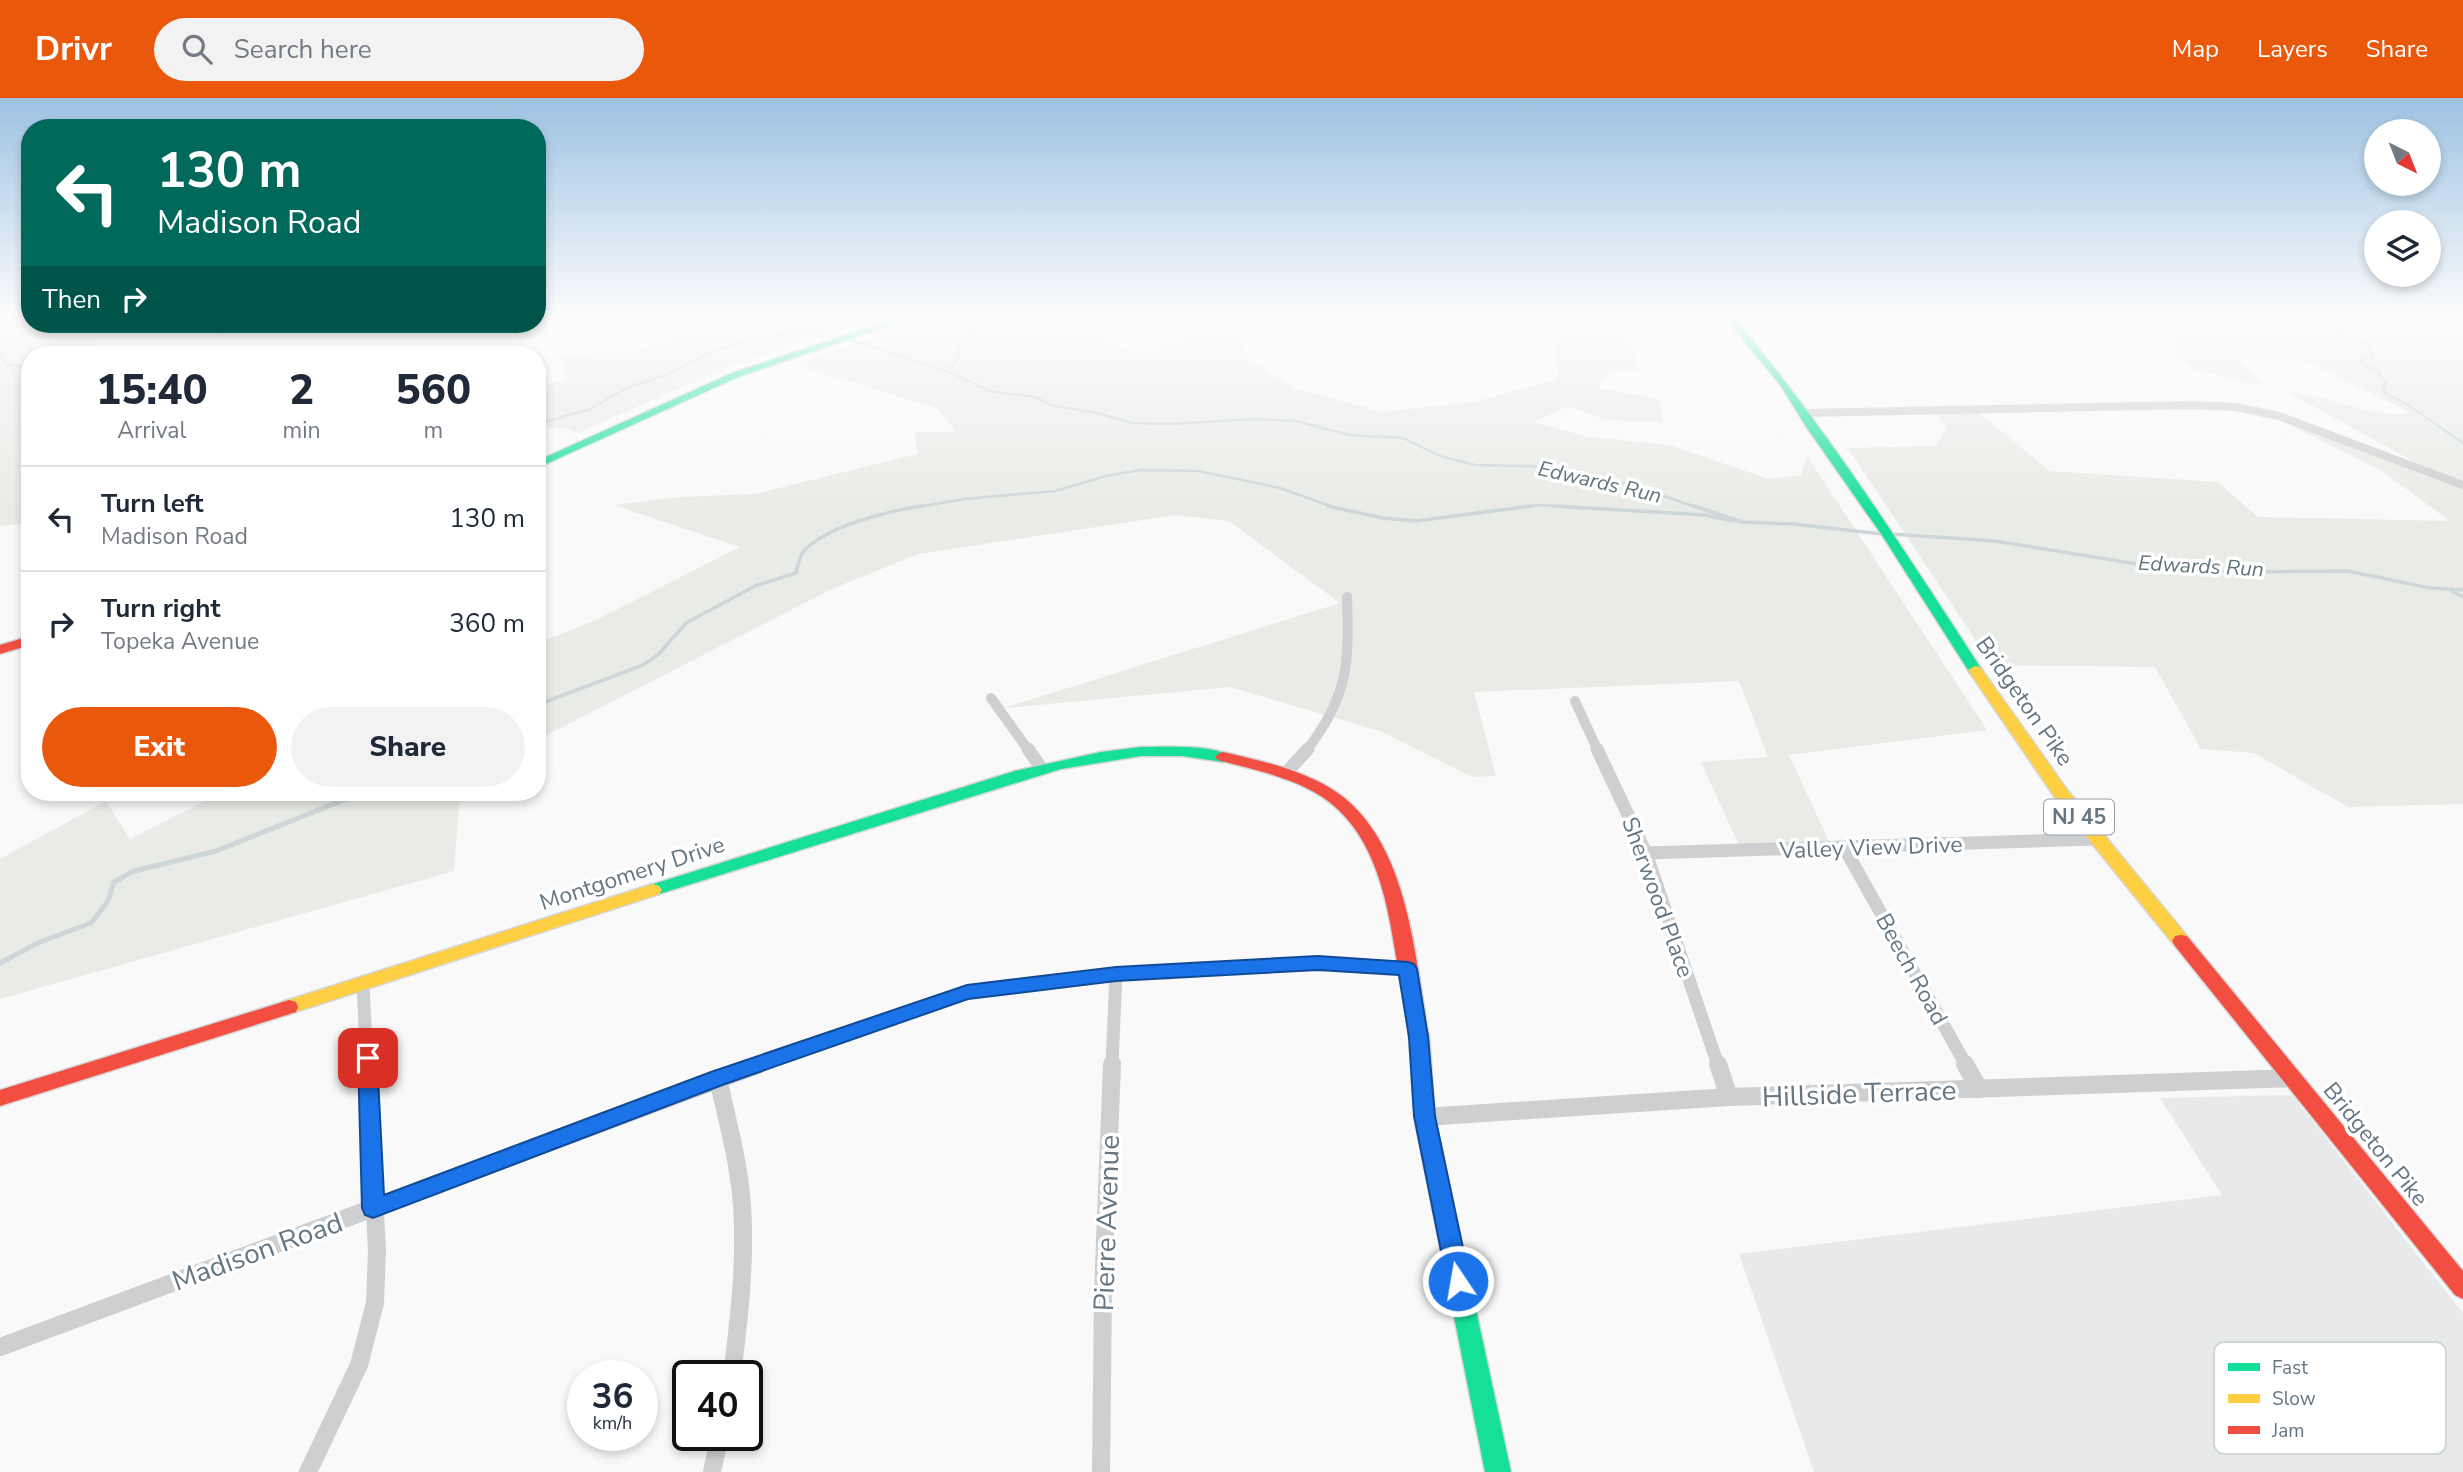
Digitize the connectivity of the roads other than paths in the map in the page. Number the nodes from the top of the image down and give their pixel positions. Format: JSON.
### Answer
{"nodes":[{"id":1,"x":715,"y":383,"type":"edge"},
{"id":2,"x":1783,"y":383,"type":"edge"},
{"id":3,"x":1804,"y":413,"type":"junction"},
{"id":4,"x":546,"y":461,"type":"edge"},
{"id":5,"x":2463,"y":485,"type":"edge"},
{"id":6,"x":1347,"y":597,"type":"dead end"},
{"id":7,"x":21,"y":643,"type":"edge"},
{"id":8,"x":0,"y":650,"type":"edge"},
{"id":9,"x":991,"y":698,"type":"dead end"},
{"id":10,"x":1576,"y":701,"type":"dead end"},
{"id":11,"x":1042,"y":769,"type":"junction"},
{"id":12,"x":1285,"y":774,"type":"junction"},
{"id":13,"x":2096,"y":839,"type":"junction"},
{"id":14,"x":1845,"y":849,"type":"junction"},
{"id":15,"x":1646,"y":853,"type":"junction"},
{"id":16,"x":1408,"y":969,"type":"junction"},
{"id":17,"x":1116,"y":974,"type":"junction"},
{"id":18,"x":363,"y":985,"type":"junction"},
{"id":19,"x":718,"y":1078,"type":"junction"},
{"id":20,"x":2293,"y":1078,"type":"junction"},
{"id":21,"x":1979,"y":1089,"type":"junction"},
{"id":22,"x":1729,"y":1097,"type":"junction"},
{"id":23,"x":0,"y":1098,"type":"edge"},
{"id":24,"x":1424,"y":1116,"type":"junction"},
{"id":25,"x":373,"y":1208,"type":"junction"},
{"id":26,"x":2463,"y":1289,"type":"edge"},
{"id":27,"x":0,"y":1347,"type":"edge"},
{"id":28,"x":734,"y":1360,"type":"edge"},
{"id":29,"x":717,"y":1451,"type":"edge"},
{"id":30,"x":308,"y":1472,"type":"edge"},
{"id":31,"x":712,"y":1472,"type":"edge"},
{"id":32,"x":1101,"y":1472,"type":"edge"},
{"id":33,"x":1498,"y":1472,"type":"edge"}],
"edges":[{"from":1,"to":4,"type":"street"},
{"from":2,"to":3,"type":"street","name":"Bridgeton Pike","number":"NJ 45"},
{"from":3,"to":5,"type":"street"},
{"from":3,"to":13,"type":"street","name":"Bridgeton Pike","number":"NJ 45"},
{"from":6,"to":12,"type":"street"},
{"from":7,"to":8,"type":"street"},
{"from":9,"to":11,"type":"street"},
{"from":10,"to":15,"type":"street","name":"Sherwood Place"},
{"from":11,"to":12,"type":"street","name":"Montgomery Drive"},
{"from":11,"to":18,"type":"street","name":"Montgomery Drive"},
{"from":12,"to":16,"type":"street","name":"Montgomery Drive"},
{"from":13,"to":14,"type":"street","name":"Valley View Drive"},
{"from":13,"to":20,"type":"street","name":"Bridgeton Pike","number":"NJ 45"},
{"from":14,"to":15,"type":"street","name":"Valley View Drive"},
{"from":14,"to":21,"type":"street","name":"Beech Road"},
{"from":15,"to":22,"type":"street","name":"Sherwood Place"},
{"from":16,"to":17,"type":"street","name":"Madison Road"},
{"from":16,"to":24,"type":"street","name":"Montgomery Drive"},
{"from":17,"to":19,"type":"street","name":"Madison Road"},
{"from":17,"to":32,"type":"street","name":"Pierre Avenue"},
{"from":18,"to":23,"type":"street","name":"Montgomery Drive"},
{"from":18,"to":25,"type":"street"},
{"from":19,"to":25,"type":"street","name":"Madison Road"},
{"from":19,"to":28,"type":"street"},
{"from":20,"to":21,"type":"street","name":"Hillside Terrace"},
{"from":20,"to":26,"type":"street","name":"Bridgeton Pike","number":"NJ 45"},
{"from":21,"to":22,"type":"street","name":"Hillside Terrace"},
{"from":22,"to":24,"type":"street","name":"Hillside Terrace"},
{"from":24,"to":33,"type":"street","name":"Montgomery Drive"},
{"from":25,"to":27,"type":"street","name":"Madison Road"},
{"from":25,"to":30,"type":"street"},
{"from":29,"to":31,"type":"street"}]}
